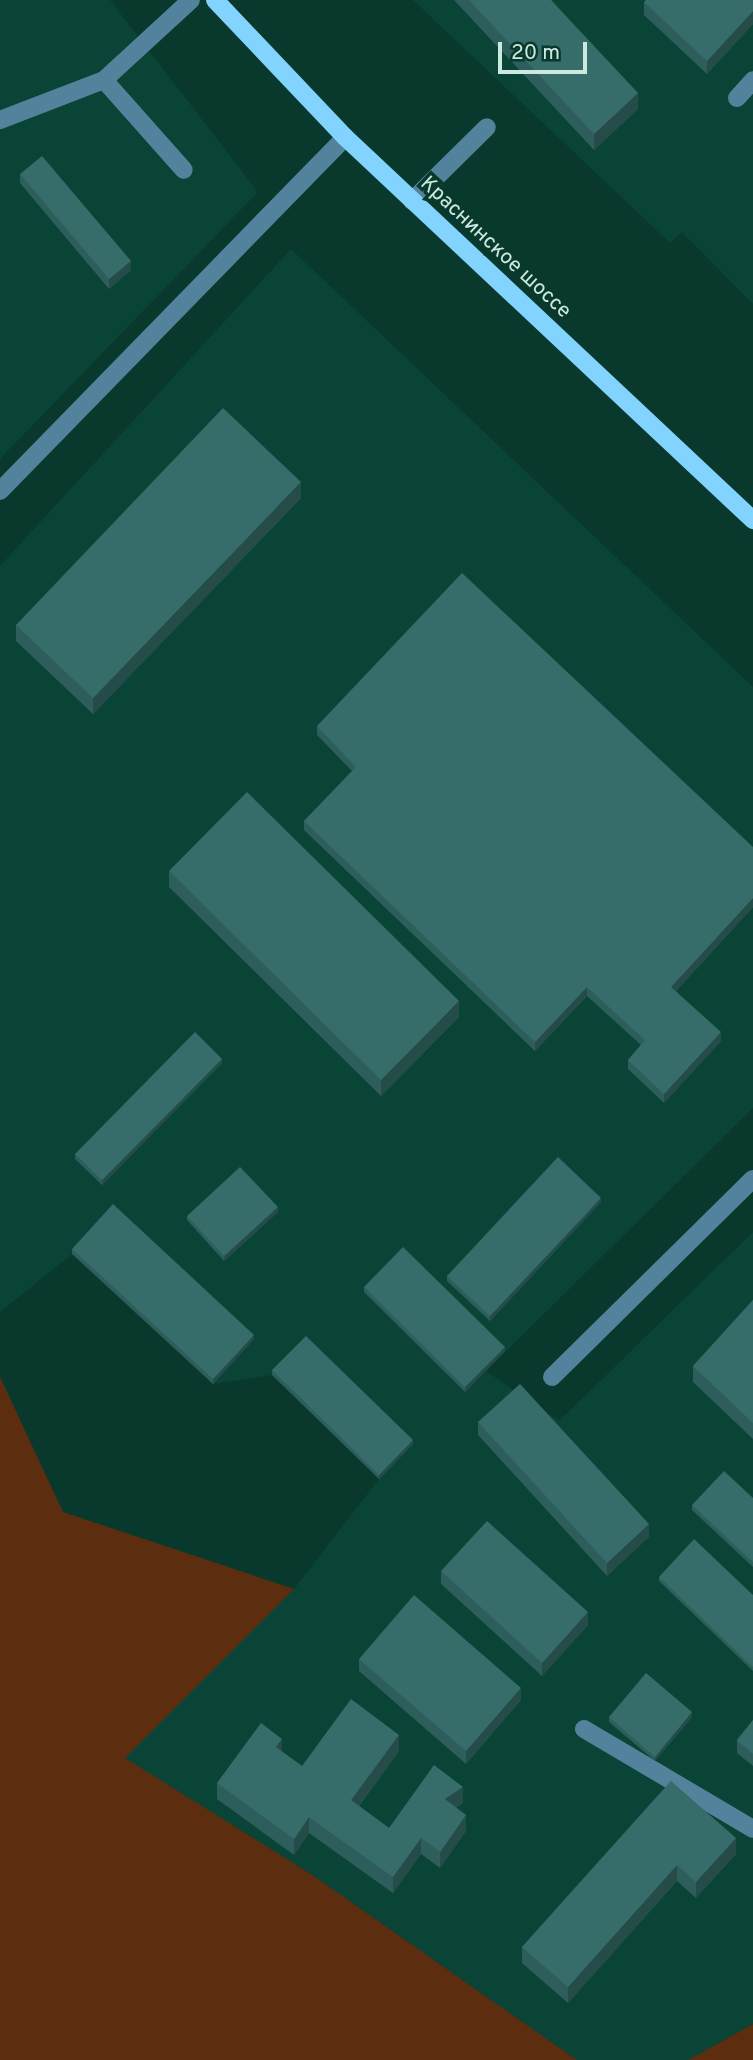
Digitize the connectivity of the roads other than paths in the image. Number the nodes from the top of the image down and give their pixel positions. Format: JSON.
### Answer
{"nodes":[{"id":1,"x":191,"y":0,"type":"edge"},
{"id":2,"x":215,"y":0,"type":"edge"},
{"id":3,"x":104,"y":80,"type":"junction"},
{"id":4,"x":753,"y":80,"type":"edge"},
{"id":5,"x":737,"y":99,"type":"dead end"},
{"id":6,"x":0,"y":120,"type":"edge"},
{"id":7,"x":486,"y":127,"type":"dead end"},
{"id":8,"x":345,"y":138,"type":"junction"},
{"id":9,"x":184,"y":170,"type":"dead end"},
{"id":10,"x":412,"y":201,"type":"junction"},
{"id":11,"x":0,"y":491,"type":"edge"},
{"id":12,"x":753,"y":520,"type":"edge"},
{"id":13,"x":753,"y":1179,"type":"edge"},
{"id":14,"x":552,"y":1377,"type":"dead end"},
{"id":15,"x":584,"y":1729,"type":"dead end"},
{"id":16,"x":753,"y":1829,"type":"edge"}],
"edges":[{"from":1,"to":3,"type":"street"},
{"from":2,"to":8,"type":"main road","name":"Краснинское шоссе"},
{"from":3,"to":6,"type":"street"},
{"from":3,"to":9,"type":"street"},
{"from":4,"to":5,"type":"street"},
{"from":7,"to":10,"type":"street"},
{"from":8,"to":10,"type":"main road","name":"Краснинское шоссе"},
{"from":8,"to":11,"type":"street"},
{"from":10,"to":12,"type":"main road","name":"Краснинское шоссе"},
{"from":13,"to":14,"type":"street"},
{"from":15,"to":16,"type":"street"}]}
